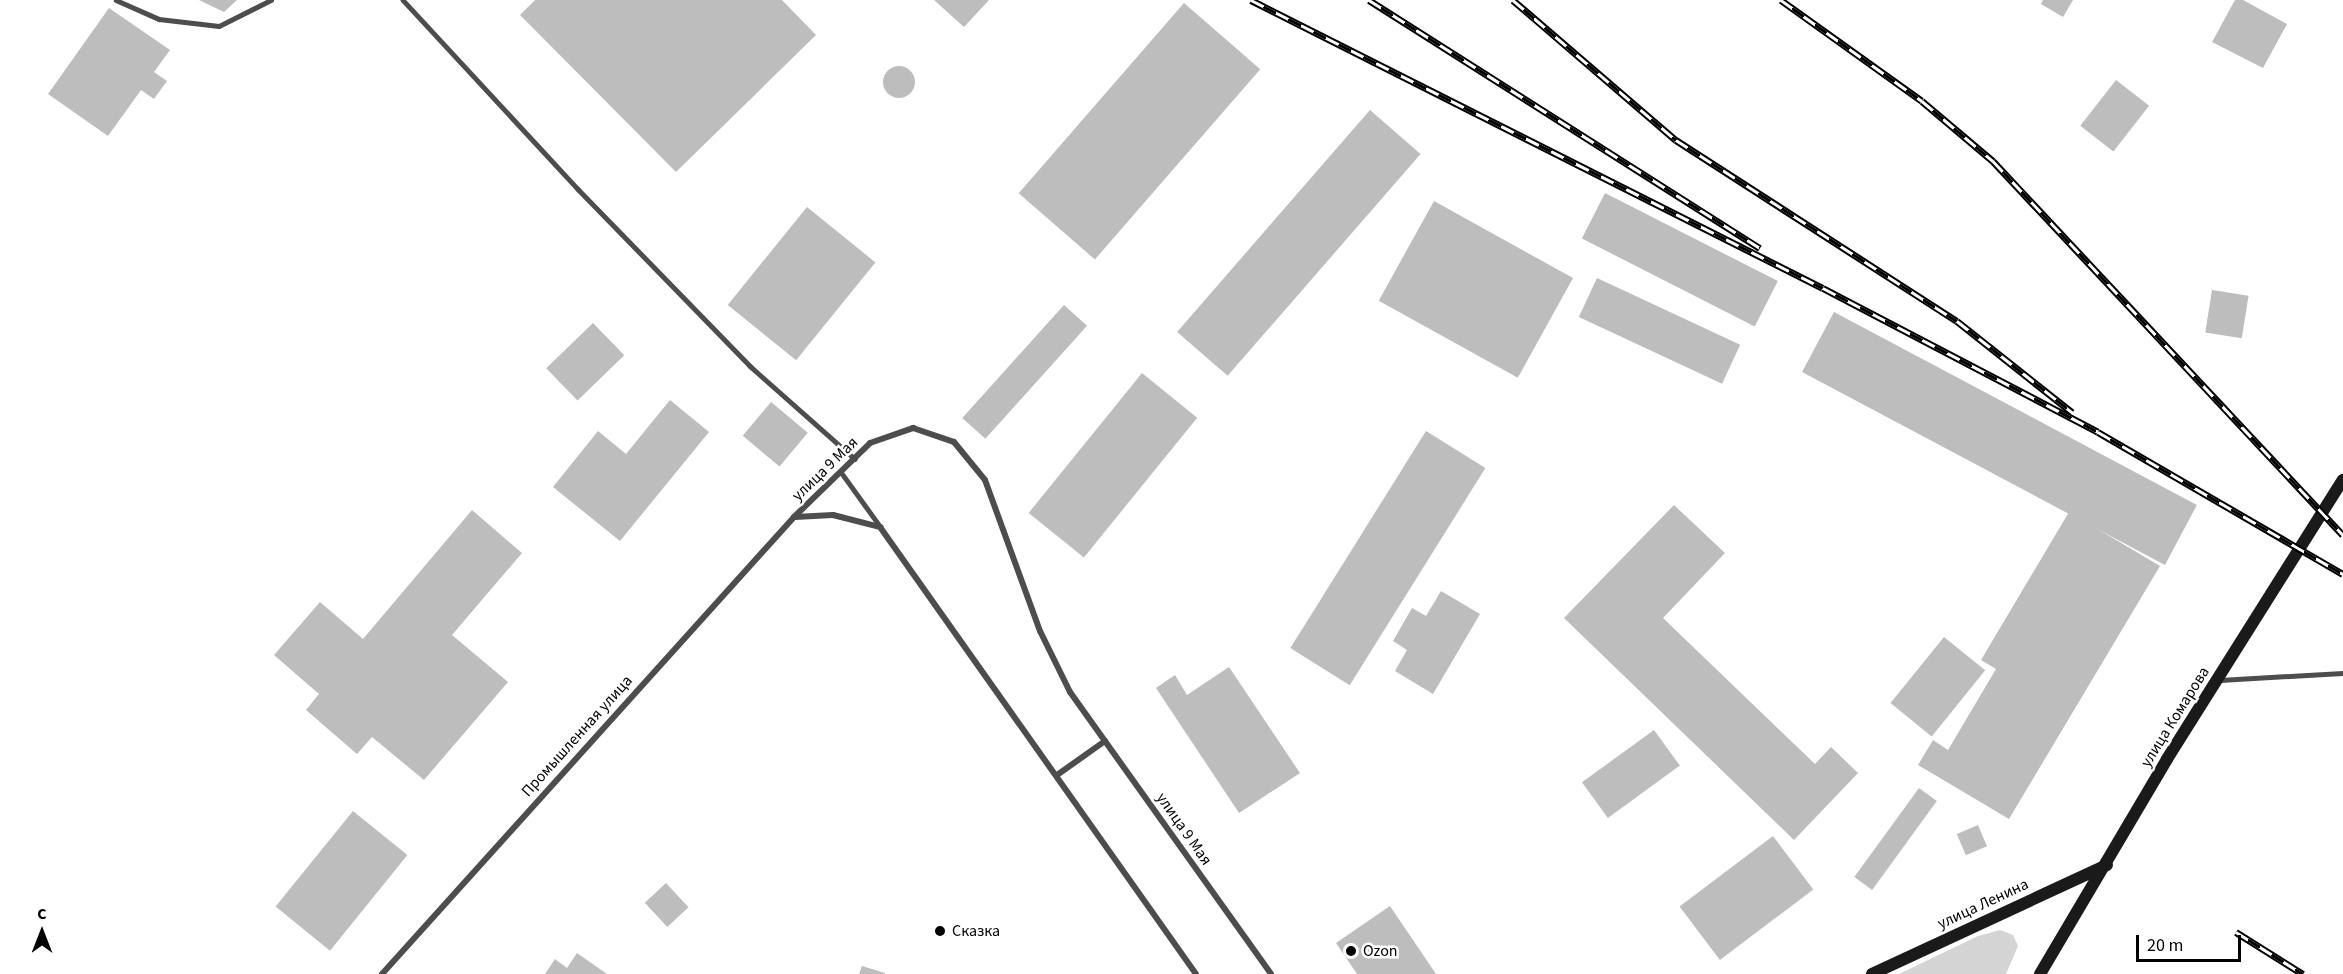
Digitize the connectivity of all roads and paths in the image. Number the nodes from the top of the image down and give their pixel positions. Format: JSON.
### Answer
{"nodes":[{"id":1,"x":116,"y":0,"type":"edge"},
{"id":2,"x":271,"y":0,"type":"edge"},
{"id":3,"x":403,"y":0,"type":"edge"},
{"id":4,"x":855,"y":459,"type":"junction"},
{"id":5,"x":841,"y":472,"type":"junction"},
{"id":6,"x":2343,"y":480,"type":"edge"},
{"id":7,"x":794,"y":517,"type":"junction"},
{"id":8,"x":880,"y":527,"type":"junction"},
{"id":9,"x":2343,"y":673,"type":"edge"},
{"id":10,"x":2217,"y":680,"type":"junction"},
{"id":11,"x":1105,"y":741,"type":"junction"},
{"id":12,"x":1057,"y":775,"type":"junction"},
{"id":13,"x":2108,"y":865,"type":"junction"},
{"id":14,"x":381,"y":974,"type":"edge"},
{"id":15,"x":1196,"y":974,"type":"edge"},
{"id":16,"x":1271,"y":974,"type":"edge"},
{"id":17,"x":1872,"y":974,"type":"edge"},
{"id":18,"x":2040,"y":974,"type":"edge"}],
"edges":[{"from":1,"to":2,"type":"lane"},
{"from":3,"to":4,"type":"lane"},
{"from":4,"to":5,"type":"street","name":"улица 9 Мая"},
{"from":4,"to":11,"type":"street","name":"улица 9 Мая"},
{"from":5,"to":7,"type":"street","name":"улица 9 Мая"},
{"from":5,"to":8,"type":"lane"},
{"from":6,"to":10,"type":"street","name":"улица Комарова"},
{"from":7,"to":8,"type":"street","name":"улица 9 Мая"},
{"from":7,"to":14,"type":"street","name":"Промышленная улица"},
{"from":8,"to":12,"type":"street"},
{"from":9,"to":10,"type":"lane"},
{"from":10,"to":13,"type":"street","name":"улица Комарова"},
{"from":11,"to":12,"type":"street"},
{"from":11,"to":16,"type":"street","name":"улица 9 Мая"},
{"from":12,"to":15,"type":"street"},
{"from":13,"to":17,"type":"street","name":"улица Ленина"},
{"from":13,"to":18,"type":"street","name":"улица Комарова"}]}
